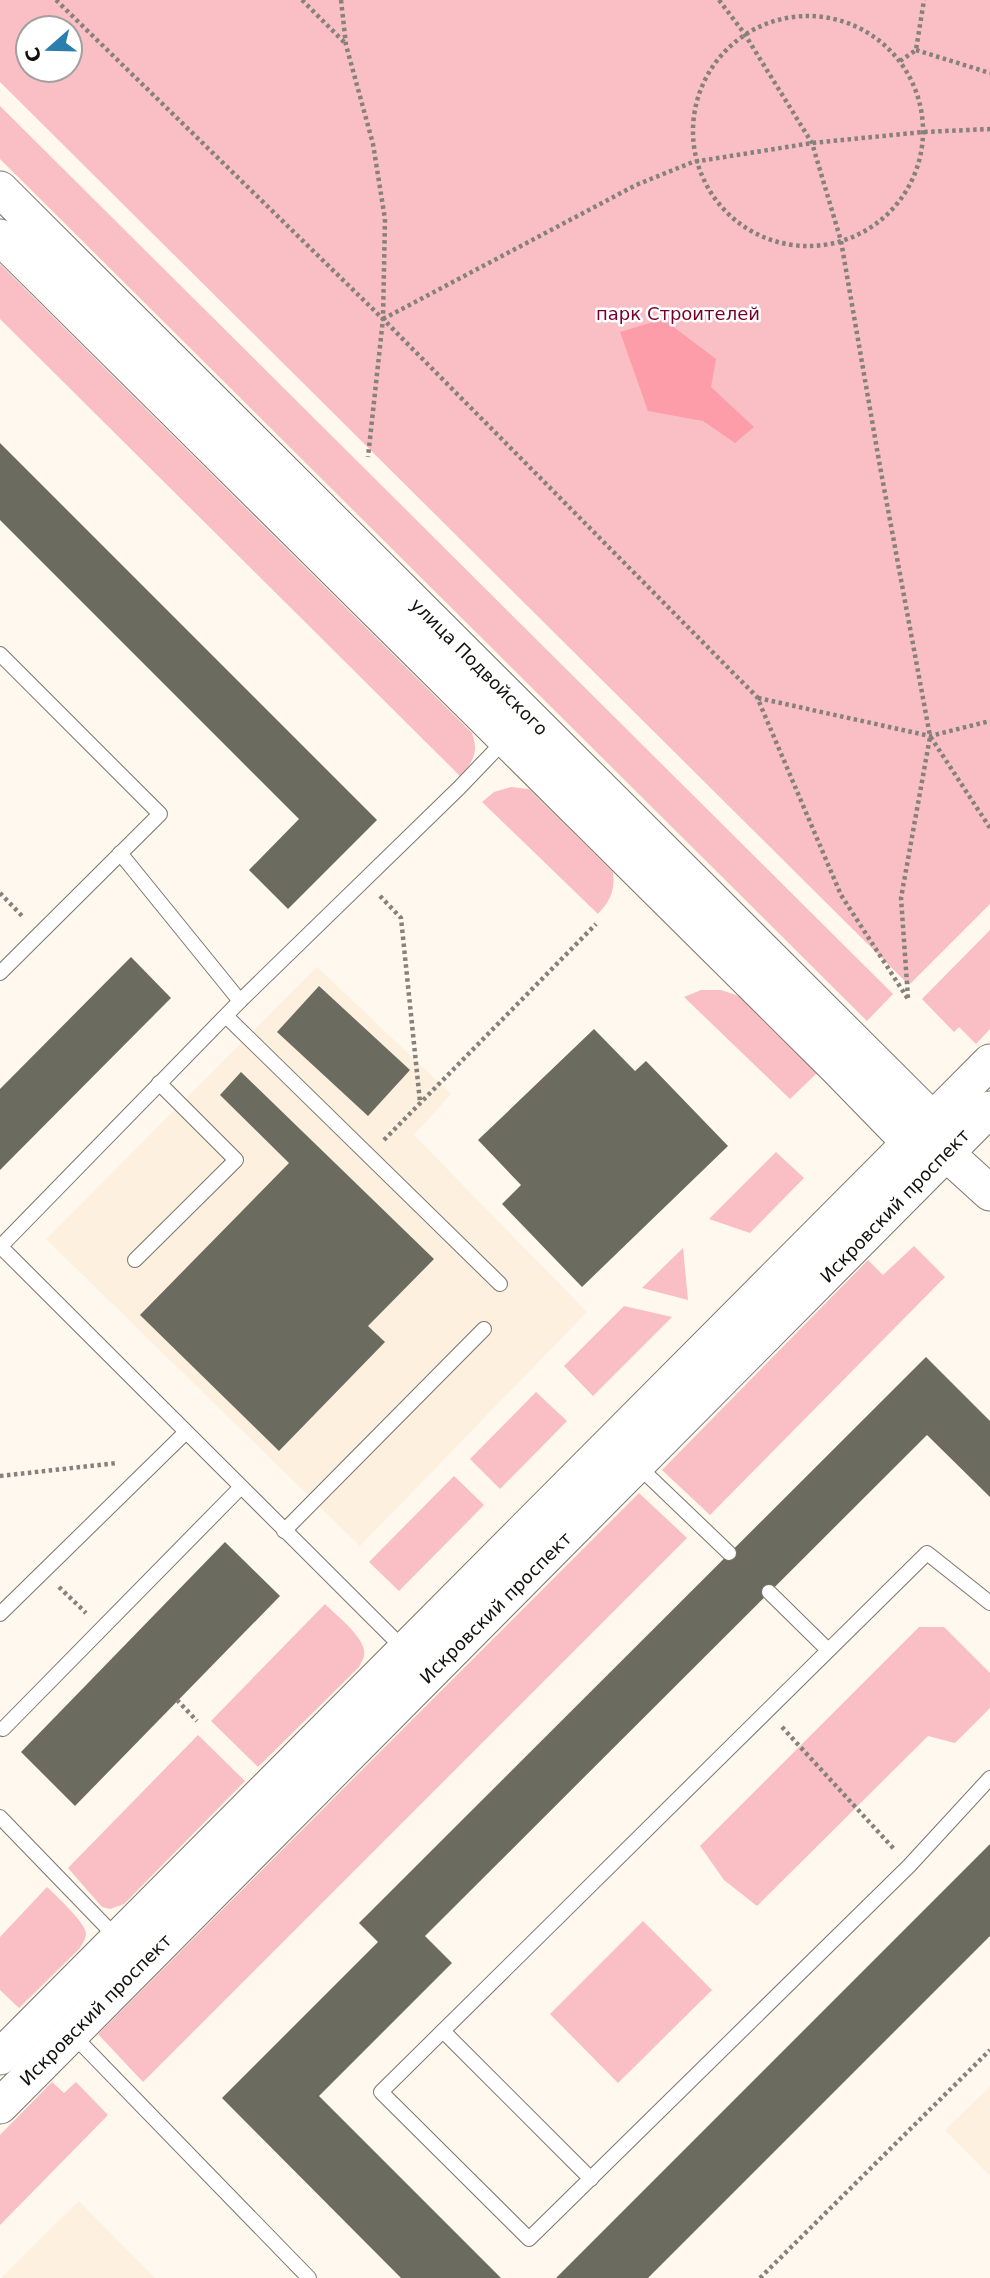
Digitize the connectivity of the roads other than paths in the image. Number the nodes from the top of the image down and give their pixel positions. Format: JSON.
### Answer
{"nodes":[{"id":1,"x":0,"y":189,"type":"edge"},
{"id":2,"x":0,"y":237,"type":"edge"},
{"id":3,"x":0,"y":654,"type":"edge"},
{"id":4,"x":517,"y":727,"type":"junction"},
{"id":5,"x":120,"y":853,"type":"junction"},
{"id":6,"x":0,"y":973,"type":"edge"},
{"id":7,"x":240,"y":1000,"type":"junction"},
{"id":8,"x":226,"y":1016,"type":"junction"},
{"id":9,"x":990,"y":1062,"type":"edge"},
{"id":10,"x":159,"y":1083,"type":"junction"},
{"id":11,"x":990,"y":1109,"type":"edge"},
{"id":12,"x":922,"y":1131,"type":"junction"},
{"id":13,"x":946,"y":1153,"type":"junction"},
{"id":14,"x":990,"y":1193,"type":"edge"},
{"id":15,"x":0,"y":1247,"type":"edge"},
{"id":16,"x":135,"y":1259,"type":"dead end"},
{"id":17,"x":500,"y":1284,"type":"dead end"},
{"id":18,"x":484,"y":1329,"type":"dead end"},
{"id":19,"x":185,"y":1433,"type":"junction"},
{"id":20,"x":625,"y":1453,"type":"junction"},
{"id":21,"x":241,"y":1488,"type":"junction"},
{"id":22,"x":284,"y":1531,"type":"junction"},
{"id":23,"x":729,"y":1553,"type":"dead end"},
{"id":24,"x":769,"y":1592,"type":"dead end"},
{"id":25,"x":990,"y":1603,"type":"edge"},
{"id":26,"x":0,"y":1614,"type":"edge"},
{"id":27,"x":828,"y":1650,"type":"junction"},
{"id":28,"x":417,"y":1662,"type":"junction"},
{"id":29,"x":3,"y":1729,"type":"dead end"},
{"id":30,"x":990,"y":1778,"type":"edge"},
{"id":31,"x":0,"y":1817,"type":"edge"},
{"id":32,"x":130,"y":1951,"type":"junction"},
{"id":33,"x":443,"y":2031,"type":"junction"},
{"id":34,"x":72,"y":2034,"type":"junction"},
{"id":35,"x":0,"y":2057,"type":"edge"},
{"id":36,"x":0,"y":2106,"type":"edge"},
{"id":37,"x":591,"y":2179,"type":"junction"},
{"id":38,"x":309,"y":2278,"type":"edge"}],
"edges":[{"from":1,"to":4,"type":"street","name":"улица Подвойского"},
{"from":2,"to":4,"type":"street","name":"улица Подвойского"},
{"from":3,"to":5,"type":"lane"},
{"from":4,"to":7,"type":"lane"},
{"from":4,"to":12,"type":"street","name":"улица Подвойского"},
{"from":5,"to":6,"type":"lane"},
{"from":5,"to":7,"type":"lane"},
{"from":7,"to":8,"type":"lane"},
{"from":8,"to":10,"type":"lane"},
{"from":8,"to":17,"type":"lane"},
{"from":9,"to":12,"type":"street","name":"Искровский проспект"},
{"from":10,"to":15,"type":"lane"},
{"from":10,"to":16,"type":"lane"},
{"from":11,"to":13,"type":"street","name":"Искровский проспект"},
{"from":12,"to":13,"type":"street","name":"улица Подвойского"},
{"from":12,"to":20,"type":"street","name":"Искровский проспект"},
{"from":13,"to":14,"type":"street","name":"улица Подвойского"},
{"from":13,"to":20,"type":"street","name":"Искровский проспект"},
{"from":15,"to":19,"type":"lane"},
{"from":18,"to":22,"type":"lane"},
{"from":19,"to":21,"type":"lane"},
{"from":19,"to":26,"type":"lane"},
{"from":20,"to":23,"type":"lane"},
{"from":20,"to":28,"type":"street","name":"Искровский проспект"},
{"from":21,"to":22,"type":"lane"},
{"from":21,"to":29,"type":"lane"},
{"from":22,"to":28,"type":"lane"},
{"from":24,"to":27,"type":"lane"},
{"from":25,"to":27,"type":"lane"},
{"from":27,"to":33,"type":"lane"},
{"from":28,"to":32,"type":"street","name":"Искровский проспект"},
{"from":30,"to":37,"type":"lane"},
{"from":31,"to":32,"type":"lane"},
{"from":32,"to":34,"type":"street","name":"Искровский проспект"},
{"from":32,"to":35,"type":"street","name":"Искровский проспект"},
{"from":33,"to":37,"type":"lane"},
{"from":33,"to":37,"type":"lane"},
{"from":34,"to":36,"type":"street","name":"Искровский проспект"},
{"from":34,"to":38,"type":"lane"}]}
